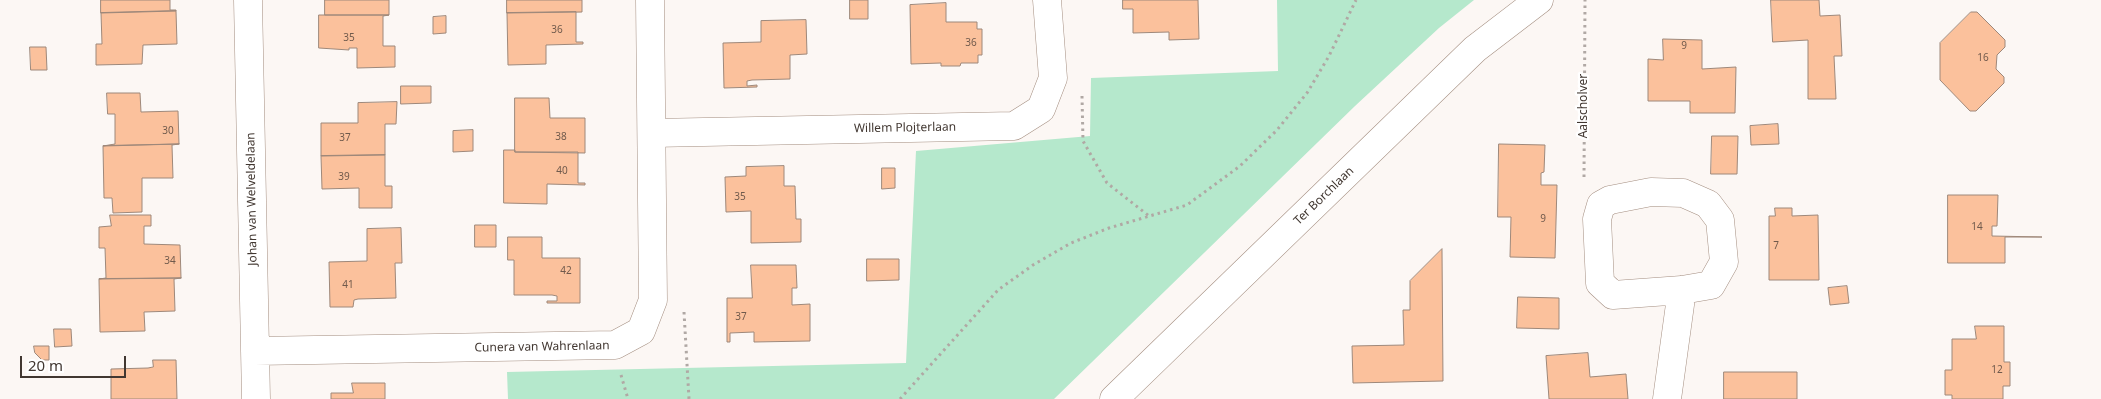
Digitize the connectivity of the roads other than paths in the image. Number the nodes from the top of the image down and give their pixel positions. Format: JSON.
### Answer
{"nodes":[{"id":1,"x":248,"y":0,"type":"edge"},
{"id":2,"x":650,"y":0,"type":"edge"},
{"id":3,"x":1047,"y":0,"type":"edge"},
{"id":4,"x":1539,"y":0,"type":"edge"},
{"id":5,"x":652,"y":133,"type":"junction"},
{"id":6,"x":1682,"y":290,"type":"junction"},
{"id":7,"x":255,"y":351,"type":"junction"},
{"id":8,"x":256,"y":399,"type":"edge"},
{"id":9,"x":1114,"y":399,"type":"edge"},
{"id":10,"x":1667,"y":399,"type":"edge"}],
"edges":[{"from":1,"to":7,"type":"street","name":"Johan van Welveldelaan"},
{"from":2,"to":5,"type":"street","name":"Cunera van Wahrenlaan"},
{"from":3,"to":5,"type":"street","name":"Willem Plojterlaan"},
{"from":4,"to":9,"type":"street","name":"Ter Borchlaan"},
{"from":5,"to":7,"type":"street","name":"Cunera van Wahrenlaan"},
{"from":6,"to":6,"type":"street"},
{"from":6,"to":10,"type":"street"},
{"from":7,"to":8,"type":"street","name":"Johan van Welveldelaan"}]}
